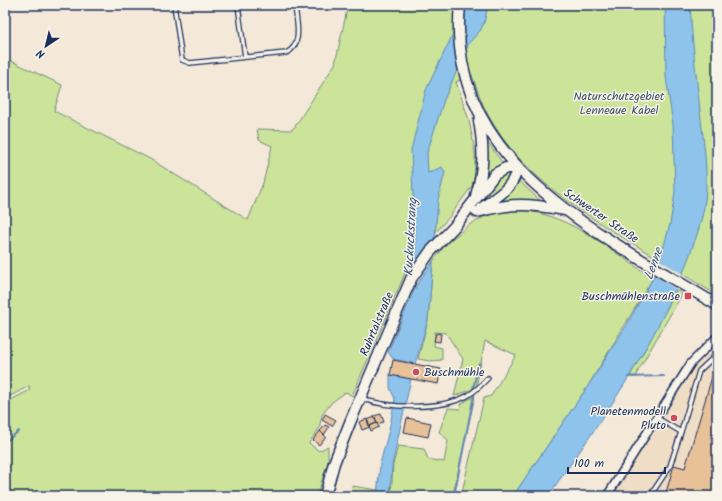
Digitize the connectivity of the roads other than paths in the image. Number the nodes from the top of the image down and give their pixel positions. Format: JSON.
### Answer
{"nodes":[{"id":1,"x":174,"y":5,"type":"edge"},
{"id":2,"x":238,"y":5,"type":"edge"},
{"id":3,"x":295,"y":5,"type":"edge"},
{"id":4,"x":459,"y":7,"type":"edge"},
{"id":5,"x":245,"y":57,"type":"junction"},
{"id":6,"x":476,"y":109,"type":"junction"},
{"id":7,"x":516,"y":168,"type":"junction"},
{"id":8,"x":475,"y":200,"type":"junction"},
{"id":9,"x":567,"y":210,"type":"junction"},
{"id":10,"x":477,"y":212,"type":"junction"},
{"id":11,"x":454,"y":227,"type":"junction"},
{"id":12,"x":717,"y":305,"type":"edge"},
{"id":13,"x":717,"y":338,"type":"edge"},
{"id":14,"x":717,"y":354,"type":"edge"},
{"id":15,"x":488,"y":378,"type":"dead end"},
{"id":16,"x":360,"y":397,"type":"junction"},
{"id":17,"x":656,"y":417,"type":"junction"},
{"id":18,"x":680,"y":432,"type":"junction"},
{"id":19,"x":325,"y":496,"type":"edge"},
{"id":20,"x":607,"y":496,"type":"edge"},
{"id":21,"x":650,"y":496,"type":"edge"}],
"edges":[{"from":1,"to":5,"type":"lane"},
{"from":2,"to":5,"type":"lane"},
{"from":3,"to":5,"type":"lane"},
{"from":4,"to":6,"type":"main road"},
{"from":6,"to":7,"type":"main road","name":"Schwerter Straße"},
{"from":6,"to":8,"type":"main road"},
{"from":7,"to":8,"type":"main road","name":"Ruhrtalstraße"},
{"from":7,"to":9,"type":"main road","name":"Schwerter Straße"},
{"from":7,"to":10,"type":"main road","name":"Ruhrtalstraße"},
{"from":8,"to":11,"type":"main road","name":"Ruhrtalstraße"},
{"from":9,"to":10,"type":"main road"},
{"from":9,"to":12,"type":"main road","name":"Schwerter Straße"},
{"from":10,"to":11,"type":"main road","name":"Ruhrtalstraße"},
{"from":11,"to":16,"type":"main road","name":"Ruhrtalstraße"},
{"from":13,"to":17,"type":"street"},
{"from":14,"to":18,"type":"lane"},
{"from":15,"to":16,"type":"lane"},
{"from":16,"to":19,"type":"main road","name":"Ruhrtalstraße"},
{"from":17,"to":18,"type":"lane"},
{"from":17,"to":20,"type":"street"},
{"from":18,"to":21,"type":"lane"}]}
